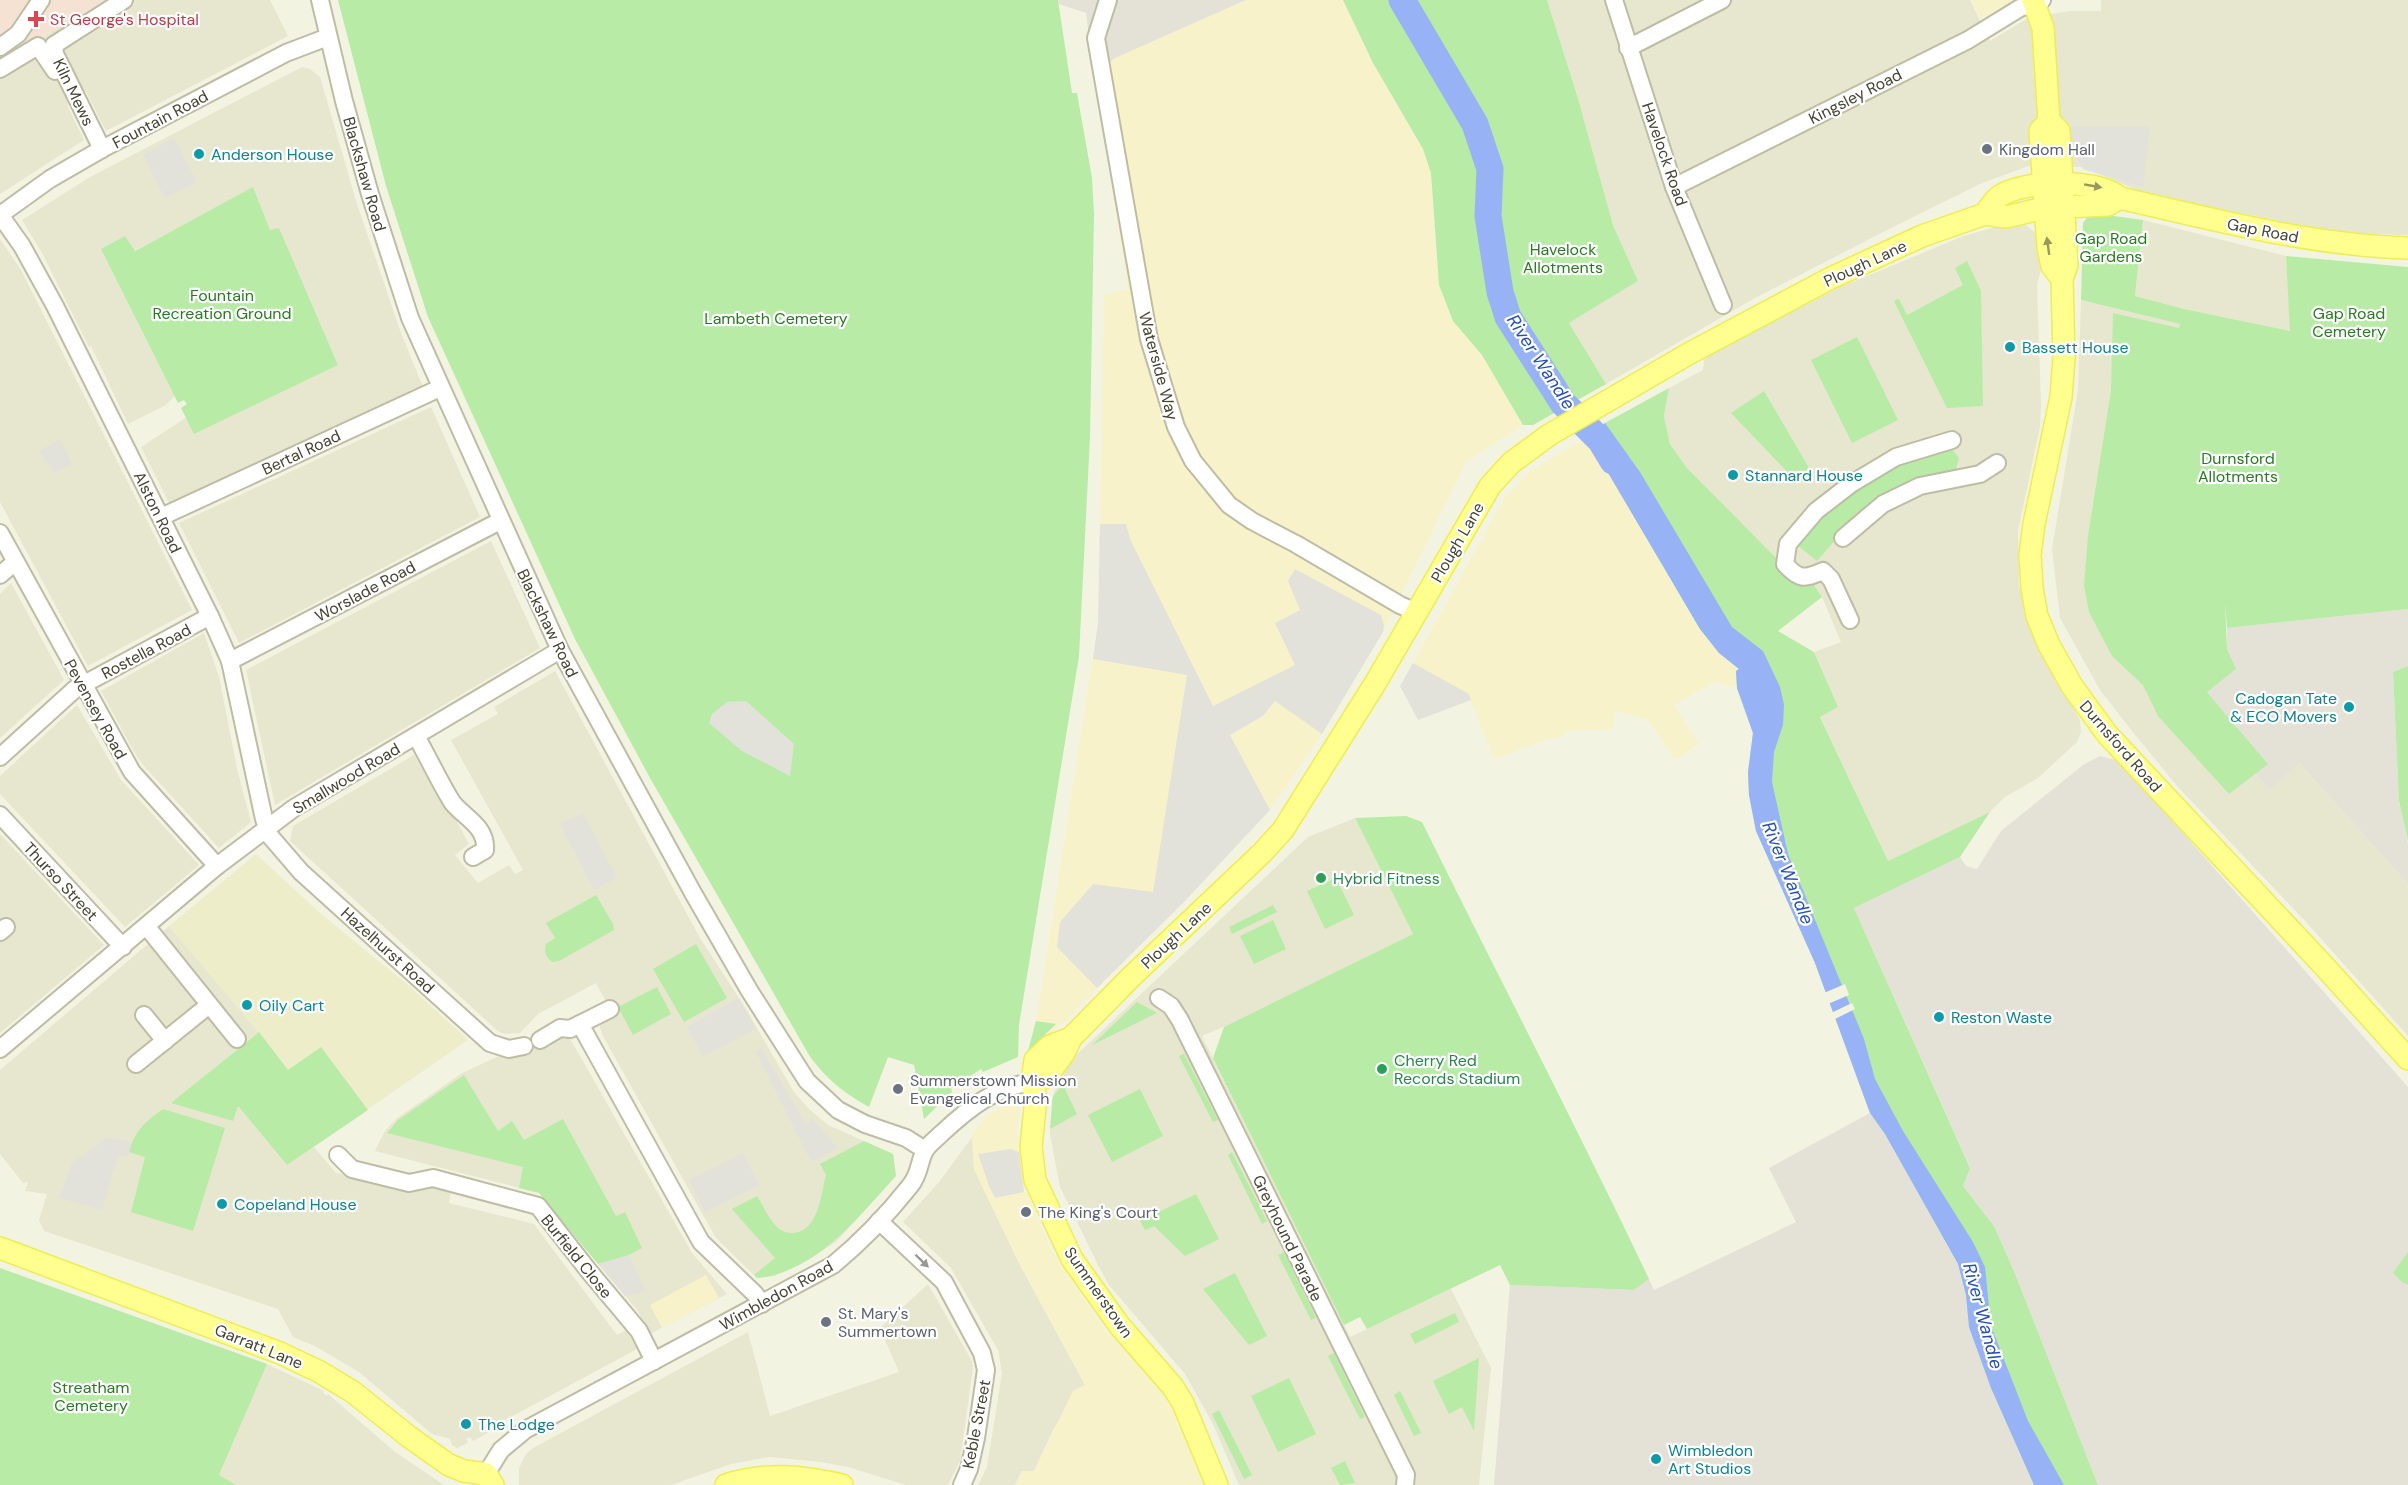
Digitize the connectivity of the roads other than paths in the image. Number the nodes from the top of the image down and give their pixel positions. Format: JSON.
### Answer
{"nodes":[{"id":1,"x":40,"y":0,"type":"edge"},
{"id":2,"x":124,"y":0,"type":"edge"},
{"id":3,"x":320,"y":0,"type":"edge"},
{"id":4,"x":1108,"y":0,"type":"edge"},
{"id":5,"x":1614,"y":0,"type":"edge"},
{"id":6,"x":1722,"y":0,"type":"edge"},
{"id":7,"x":2036,"y":1,"type":"edge"},
{"id":8,"x":328,"y":37,"type":"junction"},
{"id":9,"x":0,"y":47,"type":"edge"},
{"id":10,"x":1628,"y":48,"type":"junction"},
{"id":11,"x":0,"y":69,"type":"edge"},
{"id":12,"x":71,"y":86,"type":"junction"},
{"id":13,"x":102,"y":149,"type":"junction"},
{"id":14,"x":2053,"y":184,"type":"junction"},
{"id":15,"x":1674,"y":187,"type":"junction"},
{"id":16,"x":2120,"y":198,"type":"junction"},
{"id":17,"x":2054,"y":208,"type":"junction"},
{"id":18,"x":1984,"y":214,"type":"junction"},
{"id":19,"x":0,"y":215,"type":"edge"},
{"id":20,"x":2408,"y":248,"type":"edge"},
{"id":21,"x":1723,"y":305,"type":"dead end"},
{"id":22,"x":441,"y":388,"type":"junction"},
{"id":23,"x":1952,"y":440,"type":"dead end"},
{"id":24,"x":1997,"y":462,"type":"dead end"},
{"id":25,"x":161,"y":517,"type":"junction"},
{"id":26,"x":500,"y":521,"type":"junction"},
{"id":27,"x":0,"y":533,"type":"edge"},
{"id":28,"x":1843,"y":538,"type":"dead end"},
{"id":29,"x":15,"y":562,"type":"junction"},
{"id":30,"x":0,"y":575,"type":"edge"},
{"id":31,"x":1416,"y":612,"type":"junction"},
{"id":32,"x":210,"y":616,"type":"junction"},
{"id":33,"x":1850,"y":620,"type":"dead end"},
{"id":34,"x":560,"y":650,"type":"junction"},
{"id":35,"x":230,"y":661,"type":"junction"},
{"id":36,"x":83,"y":685,"type":"junction"},
{"id":37,"x":417,"y":736,"type":"junction"},
{"id":38,"x":0,"y":757,"type":"edge"},
{"id":39,"x":0,"y":814,"type":"edge"},
{"id":40,"x":267,"y":828,"type":"junction"},
{"id":41,"x":473,"y":856,"type":"dead end"},
{"id":42,"x":217,"y":866,"type":"junction"},
{"id":43,"x":147,"y":927,"type":"junction"},
{"id":44,"x":123,"y":947,"type":"junction"},
{"id":45,"x":1159,"y":998,"type":"dead end"},
{"id":46,"x":209,"y":1005,"type":"junction"},
{"id":47,"x":610,"y":1009,"type":"dead end"},
{"id":48,"x":144,"y":1015,"type":"dead end"},
{"id":49,"x":580,"y":1024,"type":"junction"},
{"id":50,"x":237,"y":1039,"type":"dead end"},
{"id":51,"x":165,"y":1041,"type":"junction"},
{"id":52,"x":2,"y":1042,"type":"edge"},
{"id":53,"x":2408,"y":1059,"type":"edge"},
{"id":54,"x":136,"y":1064,"type":"dead end"},
{"id":55,"x":1032,"y":1082,"type":"junction"},
{"id":56,"x":925,"y":1150,"type":"junction"},
{"id":57,"x":338,"y":1155,"type":"dead end"},
{"id":58,"x":879,"y":1221,"type":"junction"},
{"id":59,"x":0,"y":1248,"type":"edge"},
{"id":60,"x":762,"y":1304,"type":"junction"},
{"id":61,"x":654,"y":1360,"type":"junction"},
{"id":62,"x":490,"y":1480,"type":"edge"},
{"id":63,"x":726,"y":1485,"type":"edge"},
{"id":64,"x":842,"y":1485,"type":"edge"},
{"id":65,"x":962,"y":1485,"type":"edge"},
{"id":66,"x":1217,"y":1485,"type":"edge"},
{"id":67,"x":1405,"y":1485,"type":"edge"}],
"edges":[{"from":1,"to":9,"type":"street"},
{"from":2,"to":12,"type":"street","name":"Kiln Mews"},
{"from":3,"to":8,"type":"street","name":"Blackshaw Road"},
{"from":4,"to":31,"type":"street","name":"Waterside Way"},
{"from":5,"to":10,"type":"street","name":"Havelock Road"},
{"from":6,"to":10,"type":"street"},
{"from":7,"to":14,"type":"main road","name":"Durnsford Road"},
{"from":7,"to":15,"type":"street","name":"Kingsley Road"},
{"from":8,"to":13,"type":"street","name":"Fountain Road"},
{"from":8,"to":22,"type":"street","name":"Blackshaw Road"},
{"from":10,"to":15,"type":"street","name":"Havelock Road"},
{"from":11,"to":12,"type":"street"},
{"from":12,"to":13,"type":"street","name":"Kiln Mews"},
{"from":13,"to":19,"type":"street","name":"Fountain Road"},
{"from":14,"to":16,"type":"main road","name":"Gap Road","one_way":true},
{"from":14,"to":17,"type":"main road","name":"Durnsford Road"},
{"from":14,"to":18,"type":"main road","name":"Plough Lane"},
{"from":15,"to":21,"type":"street","name":"Havelock Road"},
{"from":16,"to":17,"type":"main road","name":"Gap Road"},
{"from":16,"to":20,"type":"main road","name":"Gap Road"},
{"from":17,"to":18,"type":"main road","name":"Plough Lane"},
{"from":17,"to":53,"type":"main road","name":"Durnsford Road"},
{"from":18,"to":31,"type":"main road","name":"Plough Lane"},
{"from":19,"to":25,"type":"street","name":"Alston Road"},
{"from":22,"to":25,"type":"street","name":"Bertal Road"},
{"from":22,"to":26,"type":"street","name":"Blackshaw Road"},
{"from":23,"to":33,"type":"street"},
{"from":24,"to":28,"type":"street"},
{"from":25,"to":32,"type":"street","name":"Alston Road"},
{"from":26,"to":34,"type":"street","name":"Blackshaw Road"},
{"from":26,"to":35,"type":"street","name":"Worslade Road"},
{"from":27,"to":29,"type":"street","name":"Pevensey Road"},
{"from":29,"to":30,"type":"street"},
{"from":29,"to":36,"type":"street","name":"Pevensey Road"},
{"from":31,"to":55,"type":"main road","name":"Plough Lane"},
{"from":32,"to":35,"type":"street","name":"Alston Road"},
{"from":32,"to":36,"type":"street","name":"Rostella Road"},
{"from":34,"to":37,"type":"street","name":"Smallwood Road"},
{"from":34,"to":56,"type":"street","name":"Blackshaw Road"},
{"from":35,"to":40,"type":"street","name":"Alston Road"},
{"from":36,"to":38,"type":"street","name":"Rostella Road"},
{"from":36,"to":42,"type":"street","name":"Pevensey Road"},
{"from":37,"to":40,"type":"street","name":"Smallwood Road"},
{"from":37,"to":41,"type":"street"},
{"from":39,"to":44,"type":"street","name":"Thurso Street"},
{"from":40,"to":42,"type":"street","name":"Smallwood Road"},
{"from":40,"to":49,"type":"street","name":"Hazelhurst Road"},
{"from":42,"to":43,"type":"street","name":"Smallwood Road"},
{"from":43,"to":44,"type":"street","name":"Smallwood Road"},
{"from":43,"to":46,"type":"street"},
{"from":44,"to":52,"type":"street","name":"Smallwood Road"},
{"from":45,"to":67,"type":"street","name":"Greyhound Parade"},
{"from":46,"to":50,"type":"street"},
{"from":46,"to":51,"type":"street"},
{"from":47,"to":49,"type":"street","name":"Hazelhurst Road"},
{"from":48,"to":51,"type":"street"},
{"from":49,"to":60,"type":"street"},
{"from":51,"to":54,"type":"street"},
{"from":55,"to":56,"type":"street","name":"Wimbledon Road"},
{"from":55,"to":66,"type":"main road","name":"Summerstown"},
{"from":56,"to":58,"type":"street","name":"Wimbledon Road"},
{"from":57,"to":61,"type":"street","name":"Burfield Close"},
{"from":58,"to":60,"type":"street","name":"Wimbledon Road"},
{"from":58,"to":65,"type":"street","name":"Keble Street","one_way":true},
{"from":59,"to":62,"type":"main road","name":"Garratt Lane"},
{"from":60,"to":61,"type":"street","name":"Wimbledon Road"},
{"from":61,"to":62,"type":"street","name":"Wimbledon Road"},
{"from":63,"to":64,"type":"main road"}]}
